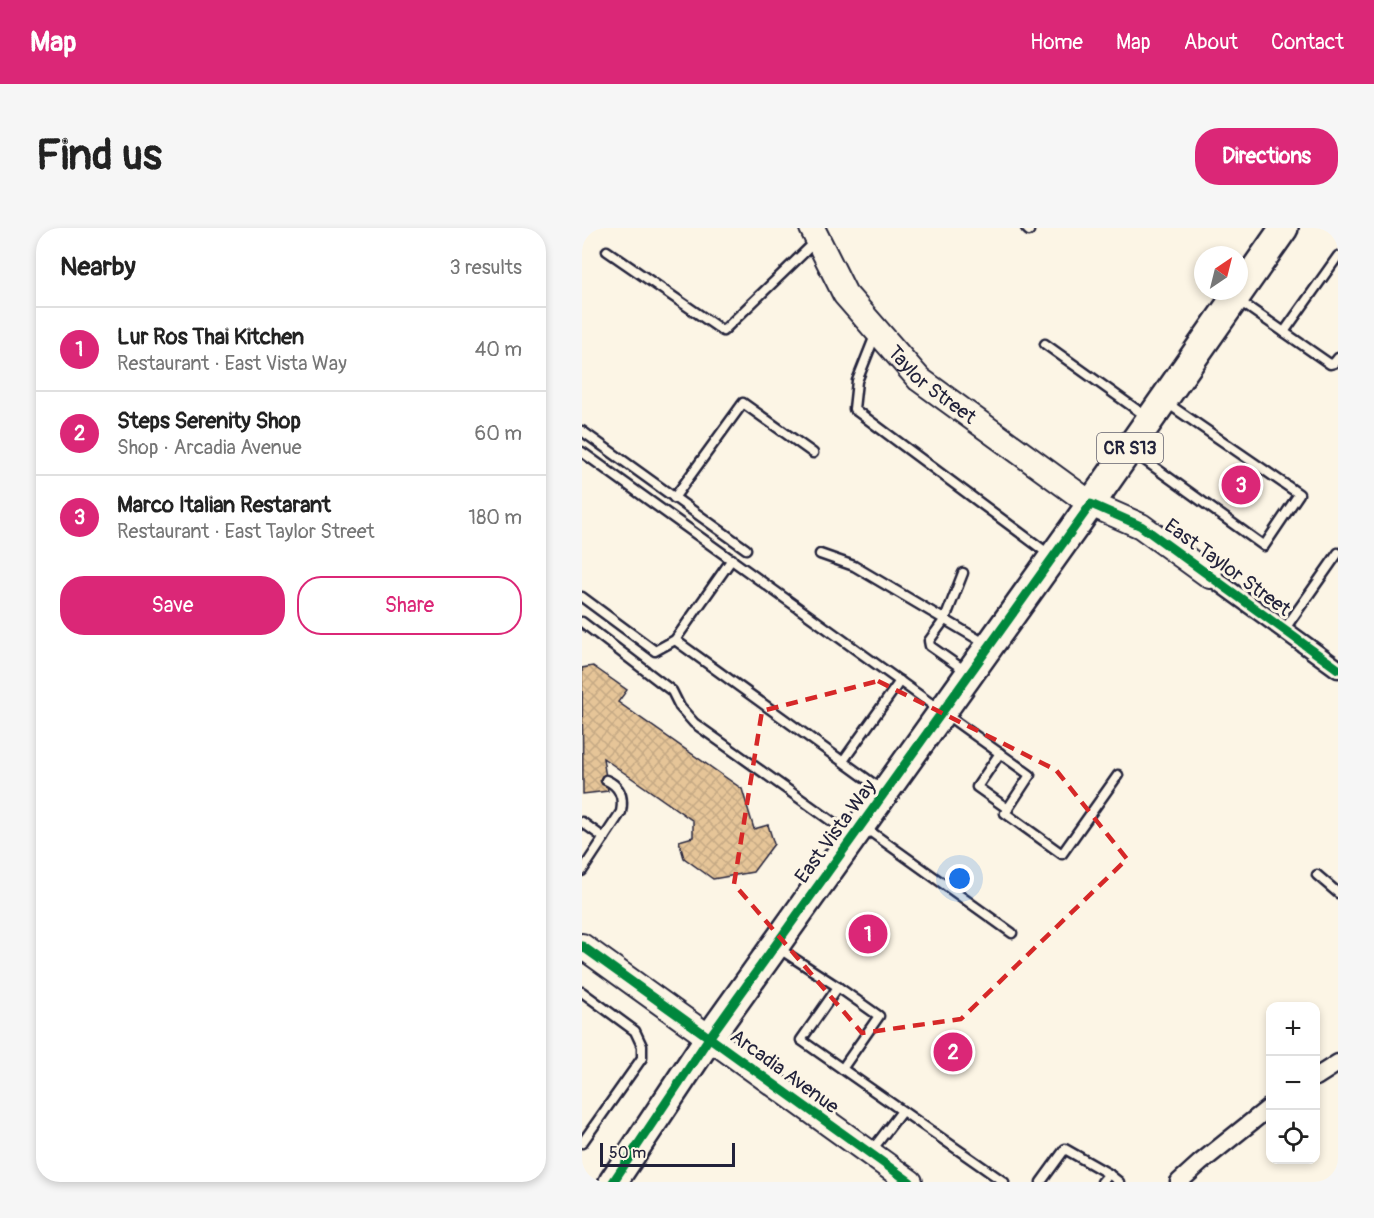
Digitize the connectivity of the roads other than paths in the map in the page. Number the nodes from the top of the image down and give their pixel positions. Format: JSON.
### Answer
{"nodes":[{"id":1,"x":1284,"y":228,"type":"edge"},
{"id":2,"x":814,"y":234,"type":"edge"},
{"id":3,"x":607,"y":251,"type":"dead end"},
{"id":4,"x":1338,"y":256,"type":"edge"},
{"id":5,"x":1248,"y":279,"type":"edge"},
{"id":6,"x":1234,"y":300,"type":"edge"},
{"id":7,"x":1238,"y":300,"type":"edge"},
{"id":8,"x":877,"y":330,"type":"junction"},
{"id":9,"x":1284,"y":333,"type":"junction"},
{"id":10,"x":1045,"y":344,"type":"dead end"},
{"id":11,"x":1338,"y":358,"type":"edge"},
{"id":12,"x":1157,"y":410,"type":"junction"},
{"id":13,"x":582,"y":431,"type":"edge"},
{"id":14,"x":1129,"y":449,"type":"junction"},
{"id":15,"x":582,"y":452,"type":"edge"},
{"id":16,"x":813,"y":453,"type":"dead end"},
{"id":17,"x":674,"y":498,"type":"junction"},
{"id":18,"x":1090,"y":504,"type":"junction"},
{"id":19,"x":746,"y":549,"type":"dead end"},
{"id":20,"x":1338,"y":553,"type":"edge"},
{"id":21,"x":820,"y":554,"type":"dead end"},
{"id":22,"x":1053,"y":557,"type":"junction"},
{"id":23,"x":732,"y":559,"type":"junction"},
{"id":24,"x":963,"y":573,"type":"dead end"},
{"id":25,"x":1210,"y":576,"type":"joint"},
{"id":26,"x":582,"y":597,"type":"edge"},
{"id":27,"x":945,"y":619,"type":"junction"},
{"id":28,"x":582,"y":622,"type":"edge"},
{"id":29,"x":1284,"y":630,"type":"junction"},
{"id":30,"x":675,"y":640,"type":"junction"},
{"id":31,"x":989,"y":646,"type":"junction"},
{"id":32,"x":1338,"y":669,"type":"edge"},
{"id":33,"x":969,"y":674,"type":"junction"},
{"id":34,"x":900,"y":681,"type":"junction"},
{"id":35,"x":943,"y":711,"type":"junction"},
{"id":36,"x":1000,"y":753,"type":"junction"},
{"id":37,"x":843,"y":761,"type":"junction"},
{"id":38,"x":1118,"y":775,"type":"dead end"},
{"id":39,"x":606,"y":780,"type":"dead end"},
{"id":40,"x":885,"y":793,"type":"junction"},
{"id":41,"x":1008,"y":809,"type":"junction"},
{"id":42,"x":582,"y":822,"type":"edge"},
{"id":43,"x":857,"y":831,"type":"junction"},
{"id":44,"x":604,"y":838,"type":"junction"},
{"id":45,"x":582,"y":871,"type":"edge"},
{"id":46,"x":1317,"y":875,"type":"dead end"},
{"id":47,"x":1338,"y":893,"type":"edge"},
{"id":48,"x":1012,"y":933,"type":"dead end"},
{"id":49,"x":582,"y":946,"type":"edge"},
{"id":50,"x":775,"y":946,"type":"junction"},
{"id":51,"x":838,"y":987,"type":"junction"},
{"id":52,"x":582,"y":992,"type":"edge"},
{"id":53,"x":709,"y":1038,"type":"junction"},
{"id":54,"x":1338,"y":1063,"type":"edge"},
{"id":55,"x":842,"y":1069,"type":"junction"},
{"id":56,"x":1320,"y":1074,"type":"edge"},
{"id":57,"x":1266,"y":1110,"type":"edge"},
{"id":58,"x":902,"y":1111,"type":"junction"},
{"id":59,"x":582,"y":1143,"type":"edge"},
{"id":60,"x":869,"y":1153,"type":"junction"},
{"id":61,"x":1109,"y":1174,"type":"junction"},
{"id":62,"x":613,"y":1182,"type":"edge"},
{"id":63,"x":910,"y":1182,"type":"edge"},
{"id":64,"x":1004,"y":1182,"type":"edge"},
{"id":65,"x":1041,"y":1182,"type":"edge"},
{"id":66,"x":1102,"y":1182,"type":"edge"},
{"id":67,"x":1119,"y":1182,"type":"edge"},
{"id":68,"x":1179,"y":1182,"type":"edge"}],
"edges":[{"from":1,"to":5,"type":"main road","name":"East Vista Way","number":"CR S13"},
{"from":2,"to":3,"type":"lane"},
{"from":2,"to":8,"type":"street","name":"Taylor Street"},
{"from":4,"to":9,"type":"lane"},
{"from":6,"to":12,"type":"main road","name":"East Vista Way","number":"CR S13"},
{"from":7,"to":9,"type":"lane"},
{"from":8,"to":18,"type":"street","name":"Taylor Street"},
{"from":8,"to":22,"type":"lane"},
{"from":9,"to":11,"type":"lane"},
{"from":10,"to":12,"type":"lane"},
{"from":12,"to":14,"type":"main road","name":"East Vista Way","number":"CR S13"},
{"from":12,"to":14,"type":"lane"},
{"from":13,"to":17,"type":"lane"},
{"from":14,"to":18,"type":"main road","name":"East Vista Way","number":"CR S13"},
{"from":15,"to":23,"type":"lane"},
{"from":16,"to":17,"type":"lane"},
{"from":17,"to":19,"type":"lane"},
{"from":18,"to":22,"type":"main road","name":"East Vista Way","number":"CR S13"},
{"from":18,"to":25,"type":"street","name":"East Taylor Street"},
{"from":20,"to":29,"type":"lane"},
{"from":21,"to":27,"type":"lane"},
{"from":22,"to":31,"type":"main road","name":"East Vista Way","number":"CR S13"},
{"from":23,"to":30,"type":"lane"},
{"from":23,"to":34,"type":"lane"},
{"from":24,"to":27,"type":"lane"},
{"from":25,"to":29,"type":"street","name":"East Taylor Street"},
{"from":26,"to":30,"type":"lane"},
{"from":27,"to":31,"type":"lane"},
{"from":27,"to":33,"type":"lane"},
{"from":28,"to":43,"type":"lane"},
{"from":29,"to":32,"type":"street","name":"East Taylor Street"},
{"from":30,"to":37,"type":"lane"},
{"from":31,"to":33,"type":"main road","name":"East Vista Way","number":"CR S13"},
{"from":33,"to":35,"type":"main road","name":"East Vista Way","number":"CR S13"},
{"from":34,"to":35,"type":"lane"},
{"from":34,"to":37,"type":"lane"},
{"from":35,"to":36,"type":"lane"},
{"from":35,"to":40,"type":"main road","name":"East Vista Way","number":"CR S13"},
{"from":36,"to":41,"type":"lane"},
{"from":36,"to":41,"type":"lane"},
{"from":37,"to":40,"type":"lane"},
{"from":38,"to":41,"type":"lane"},
{"from":39,"to":44,"type":"lane"},
{"from":40,"to":43,"type":"main road","name":"East Vista Way","number":"CR S13"},
{"from":42,"to":44,"type":"lane"},
{"from":43,"to":48,"type":"lane"},
{"from":43,"to":50,"type":"main road","name":"East Vista Way","number":"CR S13"},
{"from":44,"to":45,"type":"lane"},
{"from":46,"to":47,"type":"lane"},
{"from":49,"to":53,"type":"street","name":"Arcadia Avenue"},
{"from":50,"to":51,"type":"lane"},
{"from":50,"to":53,"type":"main road","name":"East Vista Way","number":"CR S13"},
{"from":51,"to":55,"type":"lane"},
{"from":51,"to":55,"type":"lane"},
{"from":52,"to":59,"type":"lane"},
{"from":53,"to":60,"type":"street","name":"Arcadia Avenue"},
{"from":53,"to":62,"type":"main road","name":"East Vista Way","number":"CR S13"},
{"from":54,"to":56,"type":"street"},
{"from":55,"to":58,"type":"lane"},
{"from":57,"to":68,"type":"street"},
{"from":58,"to":60,"type":"lane"},
{"from":58,"to":64,"type":"lane"},
{"from":60,"to":63,"type":"street","name":"Arcadia Avenue"},
{"from":61,"to":65,"type":"lane"},
{"from":61,"to":66,"type":"lane"},
{"from":61,"to":67,"type":"lane"}]}
